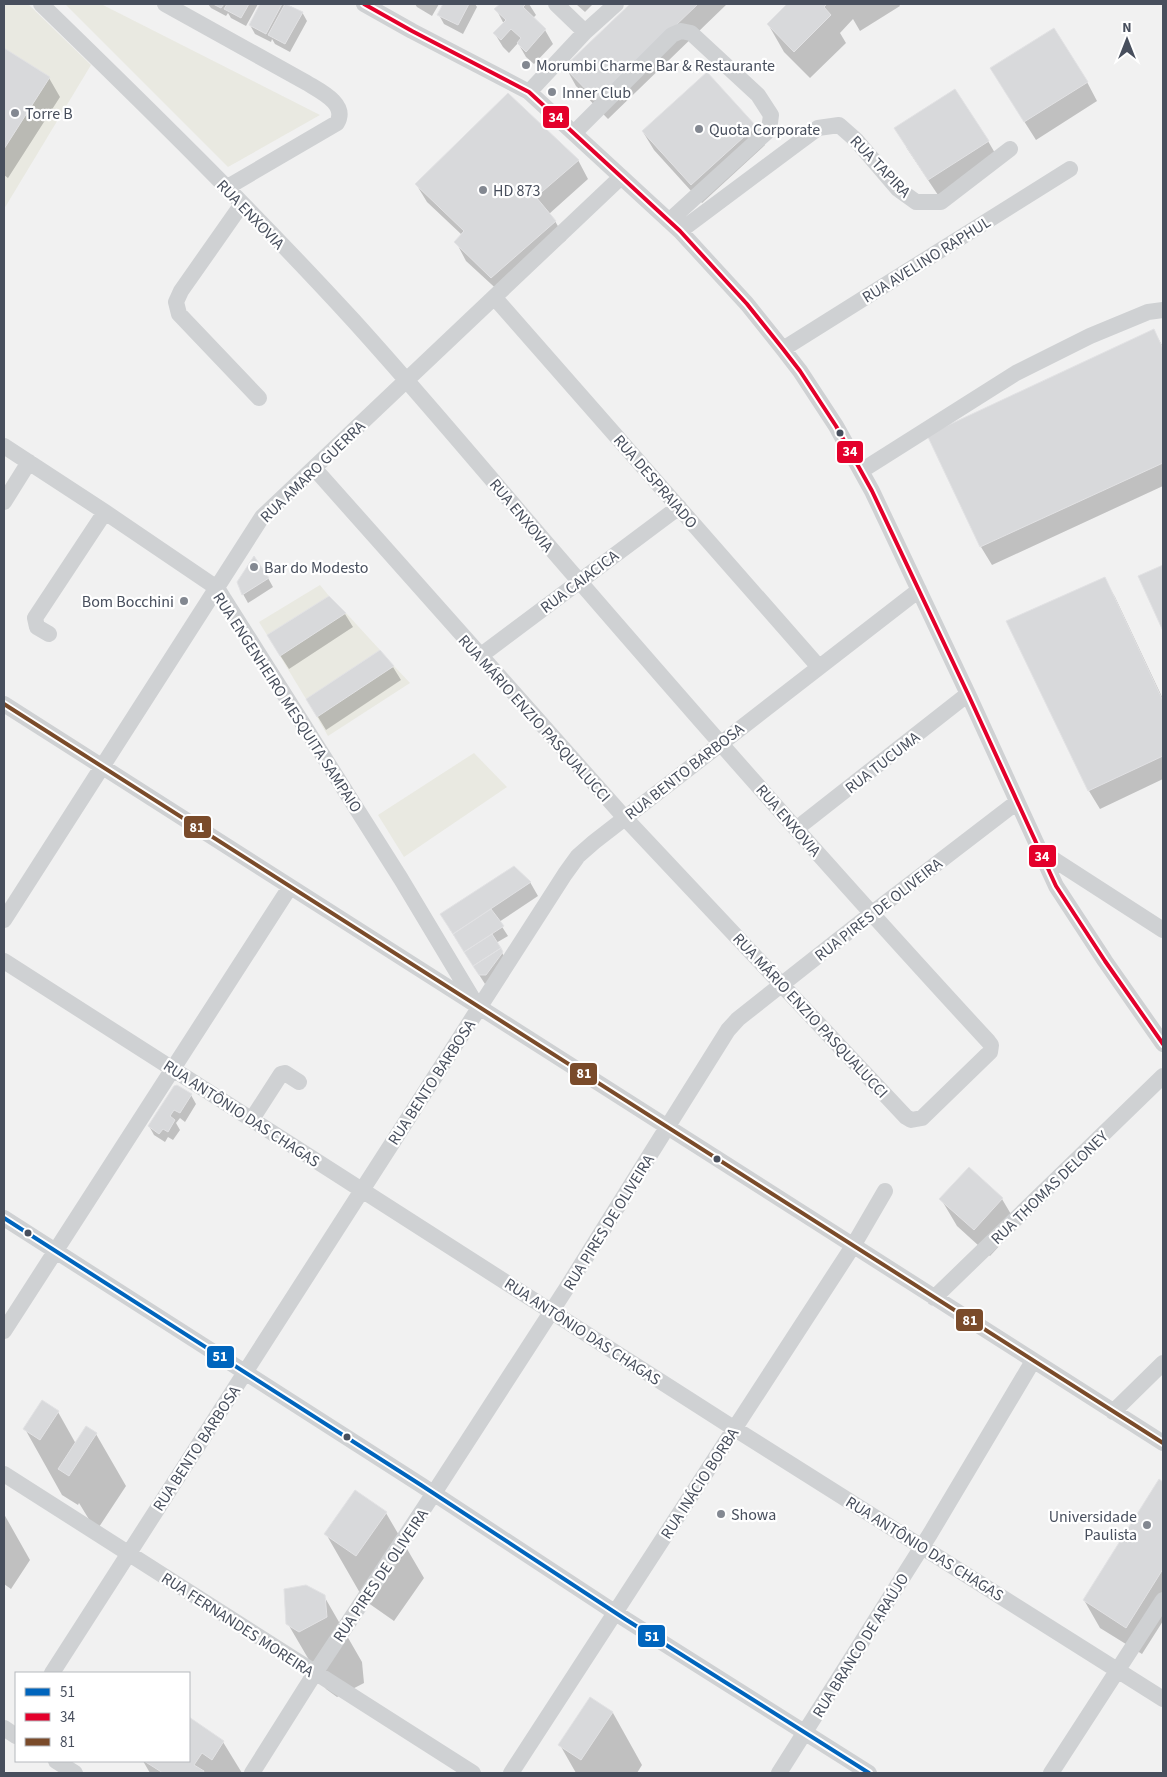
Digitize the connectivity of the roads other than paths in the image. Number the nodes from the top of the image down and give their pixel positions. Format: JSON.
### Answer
{"nodes":[{"id":1,"x":41,"y":4,"type":"edge"},
{"id":2,"x":165,"y":4,"type":"edge"},
{"id":3,"x":364,"y":4,"type":"edge"},
{"id":4,"x":556,"y":4,"type":"edge"},
{"id":5,"x":616,"y":4,"type":"edge"},
{"id":6,"x":585,"y":32,"type":"junction"},
{"id":7,"x":529,"y":92,"type":"junction"},
{"id":8,"x":574,"y":133,"type":"junction"},
{"id":9,"x":1010,"y":149,"type":"dead end"},
{"id":10,"x":1070,"y":170,"type":"dead end"},
{"id":11,"x":621,"y":177,"type":"junction"},
{"id":12,"x":226,"y":188,"type":"junction"},
{"id":13,"x":242,"y":204,"type":"junction"},
{"id":14,"x":675,"y":226,"type":"junction"},
{"id":15,"x":494,"y":297,"type":"junction"},
{"id":16,"x":1163,"y":310,"type":"edge"},
{"id":17,"x":783,"y":349,"type":"junction"},
{"id":18,"x":407,"y":380,"type":"junction"},
{"id":19,"x":259,"y":398,"type":"dead end"},
{"id":20,"x":4,"y":446,"type":"edge"},
{"id":21,"x":29,"y":462,"type":"junction"},
{"id":22,"x":314,"y":468,"type":"junction"},
{"id":23,"x":861,"y":471,"type":"junction"},
{"id":24,"x":4,"y":502,"type":"edge"},
{"id":25,"x":679,"y":507,"type":"junction"},
{"id":26,"x":105,"y":512,"type":"junction"},
{"id":27,"x":578,"y":581,"type":"junction"},
{"id":28,"x":216,"y":588,"type":"junction"},
{"id":29,"x":919,"y":590,"type":"junction"},
{"id":30,"x":49,"y":634,"type":"dead end"},
{"id":31,"x":480,"y":656,"type":"junction"},
{"id":32,"x":818,"y":666,"type":"junction"},
{"id":33,"x":968,"y":694,"type":"junction"},
{"id":34,"x":4,"y":704,"type":"edge"},
{"id":35,"x":720,"y":743,"type":"junction"},
{"id":36,"x":102,"y":767,"type":"junction"},
{"id":37,"x":1017,"y":802,"type":"junction"},
{"id":38,"x":625,"y":818,"type":"junction"},
{"id":39,"x":796,"y":829,"type":"junction"},
{"id":40,"x":1039,"y":850,"type":"junction"},
{"id":41,"x":290,"y":887,"type":"junction"},
{"id":42,"x":871,"y":914,"type":"junction"},
{"id":43,"x":4,"y":920,"type":"edge"},
{"id":44,"x":1163,"y":930,"type":"edge"},
{"id":45,"x":4,"y":961,"type":"edge"},
{"id":46,"x":782,"y":984,"type":"junction"},
{"id":47,"x":478,"y":1008,"type":"junction"},
{"id":48,"x":1163,"y":1044,"type":"edge"},
{"id":49,"x":173,"y":1069,"type":"junction"},
{"id":50,"x":1163,"y":1076,"type":"edge"},
{"id":51,"x":300,"y":1082,"type":"dead end"},
{"id":52,"x":906,"y":1117,"type":"joint"},
{"id":53,"x":252,"y":1119,"type":"junction"},
{"id":54,"x":667,"y":1128,"type":"junction"},
{"id":55,"x":362,"y":1190,"type":"junction"},
{"id":56,"x":885,"y":1191,"type":"dead end"},
{"id":57,"x":4,"y":1218,"type":"edge"},
{"id":58,"x":853,"y":1246,"type":"junction"},
{"id":59,"x":55,"y":1250,"type":"junction"},
{"id":60,"x":934,"y":1298,"type":"junction"},
{"id":61,"x":551,"y":1310,"type":"junction"},
{"id":62,"x":4,"y":1331,"type":"edge"},
{"id":63,"x":1034,"y":1361,"type":"junction"},
{"id":64,"x":1163,"y":1363,"type":"edge"},
{"id":65,"x":245,"y":1373,"type":"junction"},
{"id":66,"x":1113,"y":1412,"type":"junction"},
{"id":67,"x":735,"y":1429,"type":"junction"},
{"id":68,"x":1163,"y":1443,"type":"edge"},
{"id":69,"x":4,"y":1474,"type":"edge"},
{"id":70,"x":434,"y":1493,"type":"junction"},
{"id":71,"x":922,"y":1547,"type":"junction"},
{"id":72,"x":128,"y":1554,"type":"junction"},
{"id":73,"x":1163,"y":1600,"type":"edge"},
{"id":74,"x":615,"y":1612,"type":"junction"},
{"id":75,"x":1117,"y":1669,"type":"junction"},
{"id":76,"x":53,"y":1672,"type":"edge"},
{"id":77,"x":315,"y":1673,"type":"junction"},
{"id":78,"x":1163,"y":1699,"type":"edge"},
{"id":79,"x":805,"y":1732,"type":"junction"},
{"id":80,"x":58,"y":1762,"type":"edge"},
{"id":81,"x":75,"y":1773,"type":"edge"},
{"id":82,"x":252,"y":1773,"type":"edge"},
{"id":83,"x":473,"y":1773,"type":"edge"},
{"id":84,"x":511,"y":1773,"type":"edge"},
{"id":85,"x":779,"y":1773,"type":"edge"},
{"id":86,"x":869,"y":1773,"type":"edge"},
{"id":87,"x":1051,"y":1773,"type":"edge"}],
"edges":[{"from":1,"to":12,"type":"street","name":"RUA ENXOVIA"},
{"from":2,"to":12,"type":"street"},
{"from":3,"to":7,"type":"street"},
{"from":4,"to":6,"type":"street"},
{"from":5,"to":6,"type":"street"},
{"from":6,"to":7,"type":"street"},
{"from":7,"to":8,"type":"street"},
{"from":8,"to":11,"type":"street"},
{"from":8,"to":14,"type":"street"},
{"from":9,"to":14,"type":"street","name":"RUA TAPIRA"},
{"from":10,"to":17,"type":"street","name":"RUA AVELINO RAPHUL"},
{"from":11,"to":14,"type":"street"},
{"from":11,"to":15,"type":"street","name":"RUA AMARO GUERRA"},
{"from":12,"to":13,"type":"street","name":"RUA ENXOVIA"},
{"from":13,"to":18,"type":"street","name":"RUA ENXOVIA"},
{"from":13,"to":19,"type":"street"},
{"from":14,"to":17,"type":"street"},
{"from":15,"to":18,"type":"street","name":"RUA AMARO GUERRA"},
{"from":15,"to":25,"type":"street","name":"RUA DESPRAIADO"},
{"from":16,"to":23,"type":"street"},
{"from":17,"to":23,"type":"street"},
{"from":18,"to":22,"type":"street","name":"RUA AMARO GUERRA"},
{"from":18,"to":27,"type":"street","name":"RUA ENXOVIA"},
{"from":20,"to":21,"type":"street","name":"RUA ENGENHEIRO MESQUITA SAMPAIO"},
{"from":21,"to":24,"type":"street"},
{"from":21,"to":26,"type":"street","name":"RUA ENGENHEIRO MESQUITA SAMPAIO"},
{"from":22,"to":28,"type":"street","name":"RUA AMARO GUERRA"},
{"from":22,"to":31,"type":"street","name":"RUA MÁRIO ENZIO PASQUALUCCI"},
{"from":23,"to":29,"type":"street"},
{"from":25,"to":27,"type":"street","name":"RUA CAIACICA"},
{"from":25,"to":32,"type":"street","name":"RUA DESPRAIADO"},
{"from":26,"to":28,"type":"street","name":"RUA ENGENHEIRO MESQUITA SAMPAIO"},
{"from":26,"to":30,"type":"street"},
{"from":27,"to":31,"type":"street","name":"RUA CAIACICA"},
{"from":27,"to":35,"type":"street","name":"RUA ENXOVIA"},
{"from":28,"to":36,"type":"street","name":"RUA AMARO GUERRA"},
{"from":28,"to":47,"type":"street","name":"RUA ENGENHEIRO MESQUITA SAMPAIO"},
{"from":29,"to":32,"type":"street","name":"RUA BENTO BARBOSA"},
{"from":29,"to":33,"type":"street"},
{"from":31,"to":38,"type":"street","name":"RUA MÁRIO ENZIO PASQUALUCCI"},
{"from":32,"to":35,"type":"street","name":"RUA BENTO BARBOSA"},
{"from":33,"to":37,"type":"street"},
{"from":33,"to":39,"type":"street","name":"RUA TUCUMA"},
{"from":34,"to":36,"type":"street"},
{"from":35,"to":38,"type":"street","name":"RUA BENTO BARBOSA"},
{"from":35,"to":39,"type":"street","name":"RUA ENXOVIA"},
{"from":36,"to":41,"type":"street"},
{"from":36,"to":43,"type":"street","name":"RUA AMARO GUERRA"},
{"from":37,"to":40,"type":"street"},
{"from":37,"to":42,"type":"street","name":"RUA PIRES DE OLIVEIRA"},
{"from":38,"to":46,"type":"street","name":"RUA MÁRIO ENZIO PASQUALUCCI"},
{"from":38,"to":47,"type":"street","name":"RUA BENTO BARBOSA"},
{"from":39,"to":42,"type":"street","name":"RUA ENXOVIA"},
{"from":40,"to":44,"type":"street"},
{"from":40,"to":48,"type":"street"},
{"from":41,"to":47,"type":"street"},
{"from":41,"to":49,"type":"street"},
{"from":42,"to":46,"type":"street","name":"RUA PIRES DE OLIVEIRA"},
{"from":42,"to":52,"type":"street","name":"RUA ENXOVIA"},
{"from":45,"to":49,"type":"street","name":"RUA ANTÔNIO DAS CHAGAS"},
{"from":46,"to":52,"type":"street","name":"RUA MÁRIO ENZIO PASQUALUCCI"},
{"from":46,"to":54,"type":"street","name":"RUA PIRES DE OLIVEIRA"},
{"from":47,"to":54,"type":"street"},
{"from":47,"to":55,"type":"street","name":"RUA BENTO BARBOSA"},
{"from":49,"to":53,"type":"street","name":"RUA ANTÔNIO DAS CHAGAS"},
{"from":49,"to":59,"type":"street"},
{"from":50,"to":60,"type":"street","name":"RUA THOMAS DELONEY"},
{"from":51,"to":53,"type":"street"},
{"from":53,"to":55,"type":"street","name":"RUA ANTÔNIO DAS CHAGAS"},
{"from":54,"to":58,"type":"street"},
{"from":54,"to":61,"type":"street","name":"RUA PIRES DE OLIVEIRA"},
{"from":55,"to":61,"type":"street","name":"RUA ANTÔNIO DAS CHAGAS"},
{"from":55,"to":65,"type":"street","name":"RUA BENTO BARBOSA"},
{"from":56,"to":58,"type":"street","name":"RUA INÁCIO BORBA"},
{"from":57,"to":59,"type":"street"},
{"from":58,"to":60,"type":"street"},
{"from":58,"to":67,"type":"street","name":"RUA INÁCIO BORBA"},
{"from":59,"to":62,"type":"street"},
{"from":59,"to":65,"type":"street"},
{"from":60,"to":63,"type":"street"},
{"from":61,"to":67,"type":"street","name":"RUA ANTÔNIO DAS CHAGAS"},
{"from":61,"to":70,"type":"street","name":"RUA PIRES DE OLIVEIRA"},
{"from":63,"to":66,"type":"street"},
{"from":63,"to":71,"type":"street","name":"RUA BRANCO DE ARAÚJO"},
{"from":64,"to":66,"type":"street"},
{"from":65,"to":70,"type":"street"},
{"from":65,"to":72,"type":"street","name":"RUA BENTO BARBOSA"},
{"from":66,"to":68,"type":"street"},
{"from":67,"to":71,"type":"street","name":"RUA ANTÔNIO DAS CHAGAS"},
{"from":67,"to":74,"type":"street","name":"RUA INÁCIO BORBA"},
{"from":69,"to":72,"type":"street","name":"RUA FERNANDES MOREIRA"},
{"from":70,"to":74,"type":"street"},
{"from":70,"to":77,"type":"street","name":"RUA PIRES DE OLIVEIRA"},
{"from":71,"to":75,"type":"street","name":"RUA ANTÔNIO DAS CHAGAS"},
{"from":71,"to":79,"type":"street","name":"RUA BRANCO DE ARAÚJO"},
{"from":72,"to":76,"type":"street","name":"RUA BENTO BARBOSA"},
{"from":72,"to":77,"type":"street","name":"RUA FERNANDES MOREIRA"},
{"from":73,"to":75,"type":"street"},
{"from":74,"to":79,"type":"street"},
{"from":74,"to":84,"type":"street","name":"RUA INÁCIO BORBA"},
{"from":75,"to":78,"type":"street","name":"RUA ANTÔNIO DAS CHAGAS"},
{"from":75,"to":87,"type":"street"},
{"from":77,"to":82,"type":"street","name":"RUA PIRES DE OLIVEIRA"},
{"from":77,"to":83,"type":"street","name":"RUA FERNANDES MOREIRA"},
{"from":79,"to":85,"type":"street","name":"RUA BRANCO DE ARAÚJO"},
{"from":79,"to":86,"type":"street"},
{"from":80,"to":81,"type":"street"}]}
